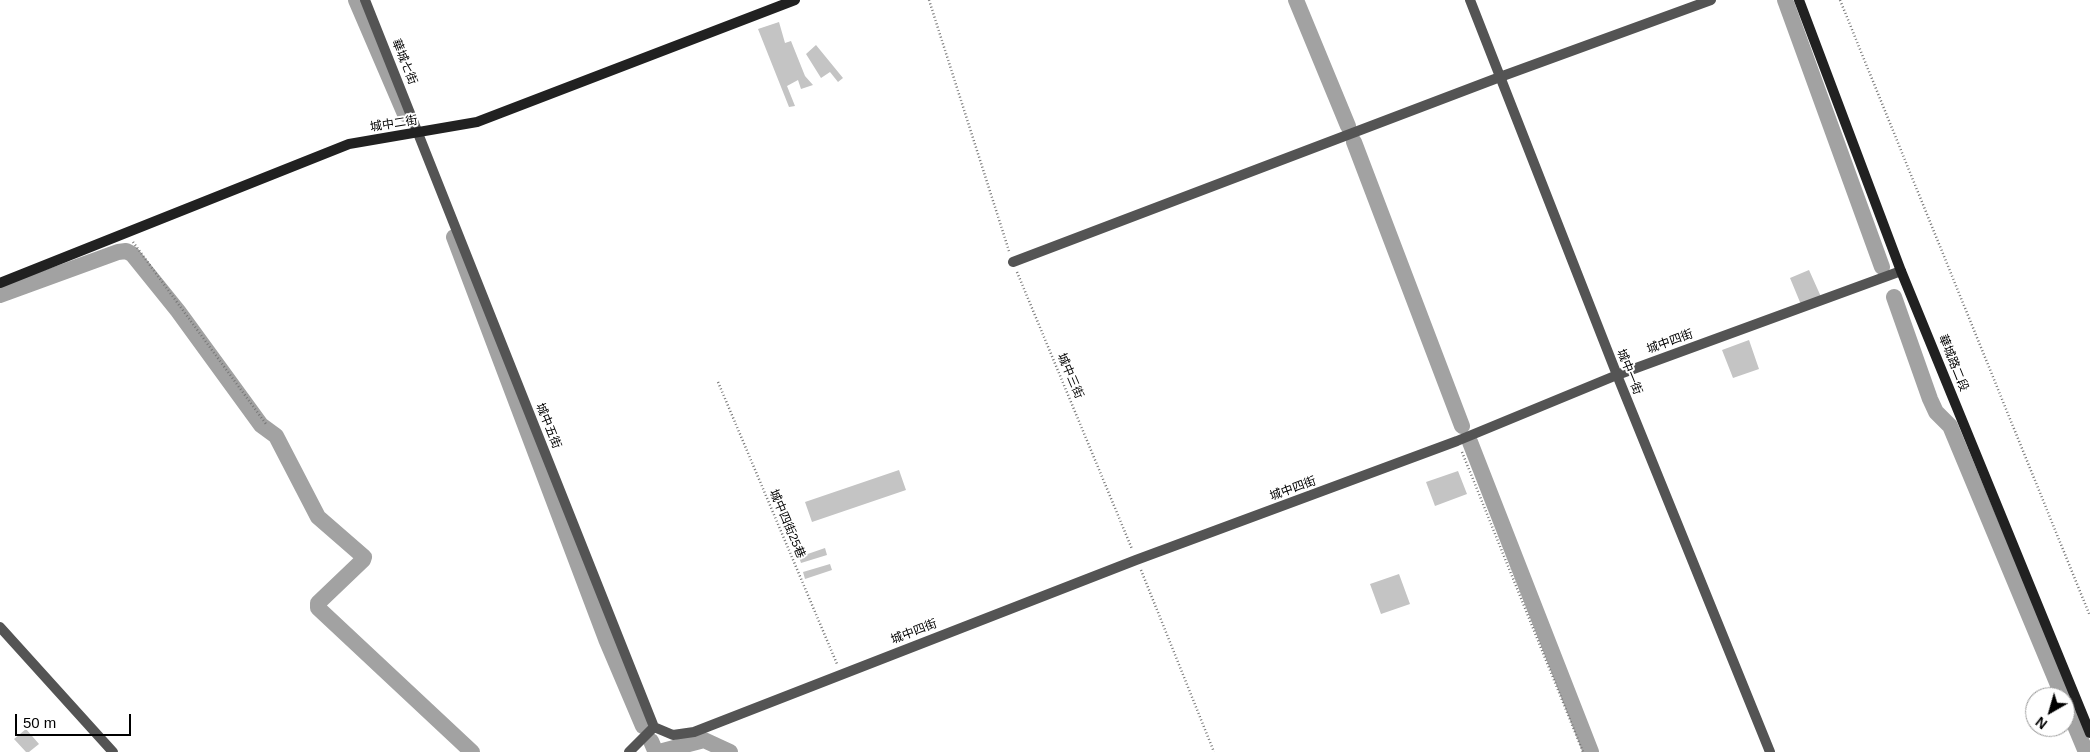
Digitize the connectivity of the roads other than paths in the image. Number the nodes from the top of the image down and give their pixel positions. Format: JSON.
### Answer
{"nodes":[{"id":1,"x":365,"y":0,"type":"edge"},
{"id":2,"x":795,"y":0,"type":"edge"},
{"id":3,"x":1470,"y":0,"type":"edge"},
{"id":4,"x":1711,"y":0,"type":"edge"},
{"id":5,"x":1799,"y":0,"type":"edge"},
{"id":6,"x":1500,"y":77,"type":"junction"},
{"id":7,"x":419,"y":134,"type":"junction"},
{"id":8,"x":1013,"y":262,"type":"road end"},
{"id":9,"x":1901,"y":271,"type":"junction"},
{"id":10,"x":0,"y":282,"type":"edge"},
{"id":11,"x":1617,"y":375,"type":"junction"},
{"id":12,"x":0,"y":627,"type":"edge"},
{"id":13,"x":654,"y":727,"type":"junction"},
{"id":14,"x":2090,"y":733,"type":"edge"},
{"id":15,"x":113,"y":752,"type":"edge"},
{"id":16,"x":629,"y":752,"type":"edge"},
{"id":17,"x":1770,"y":752,"type":"edge"}],
"edges":[{"from":1,"to":7,"type":"street","name":"華城七街"},
{"from":2,"to":7,"type":"street","name":"城中二街"},
{"from":3,"to":6,"type":"street","name":"城中一街"},
{"from":4,"to":6,"type":"street"},
{"from":5,"to":9,"type":"street","name":"華城路二段"},
{"from":6,"to":8,"type":"street"},
{"from":6,"to":11,"type":"street","name":"城中一街"},
{"from":7,"to":10,"type":"street","name":"城中二街"},
{"from":7,"to":13,"type":"street","name":"城中五街"},
{"from":9,"to":11,"type":"street","name":"城中四街"},
{"from":9,"to":14,"type":"street","name":"華城路二段"},
{"from":11,"to":13,"type":"street","name":"城中四街"},
{"from":11,"to":17,"type":"street","name":"城中一街"},
{"from":12,"to":15,"type":"street"},
{"from":13,"to":16,"type":"street"}]}
